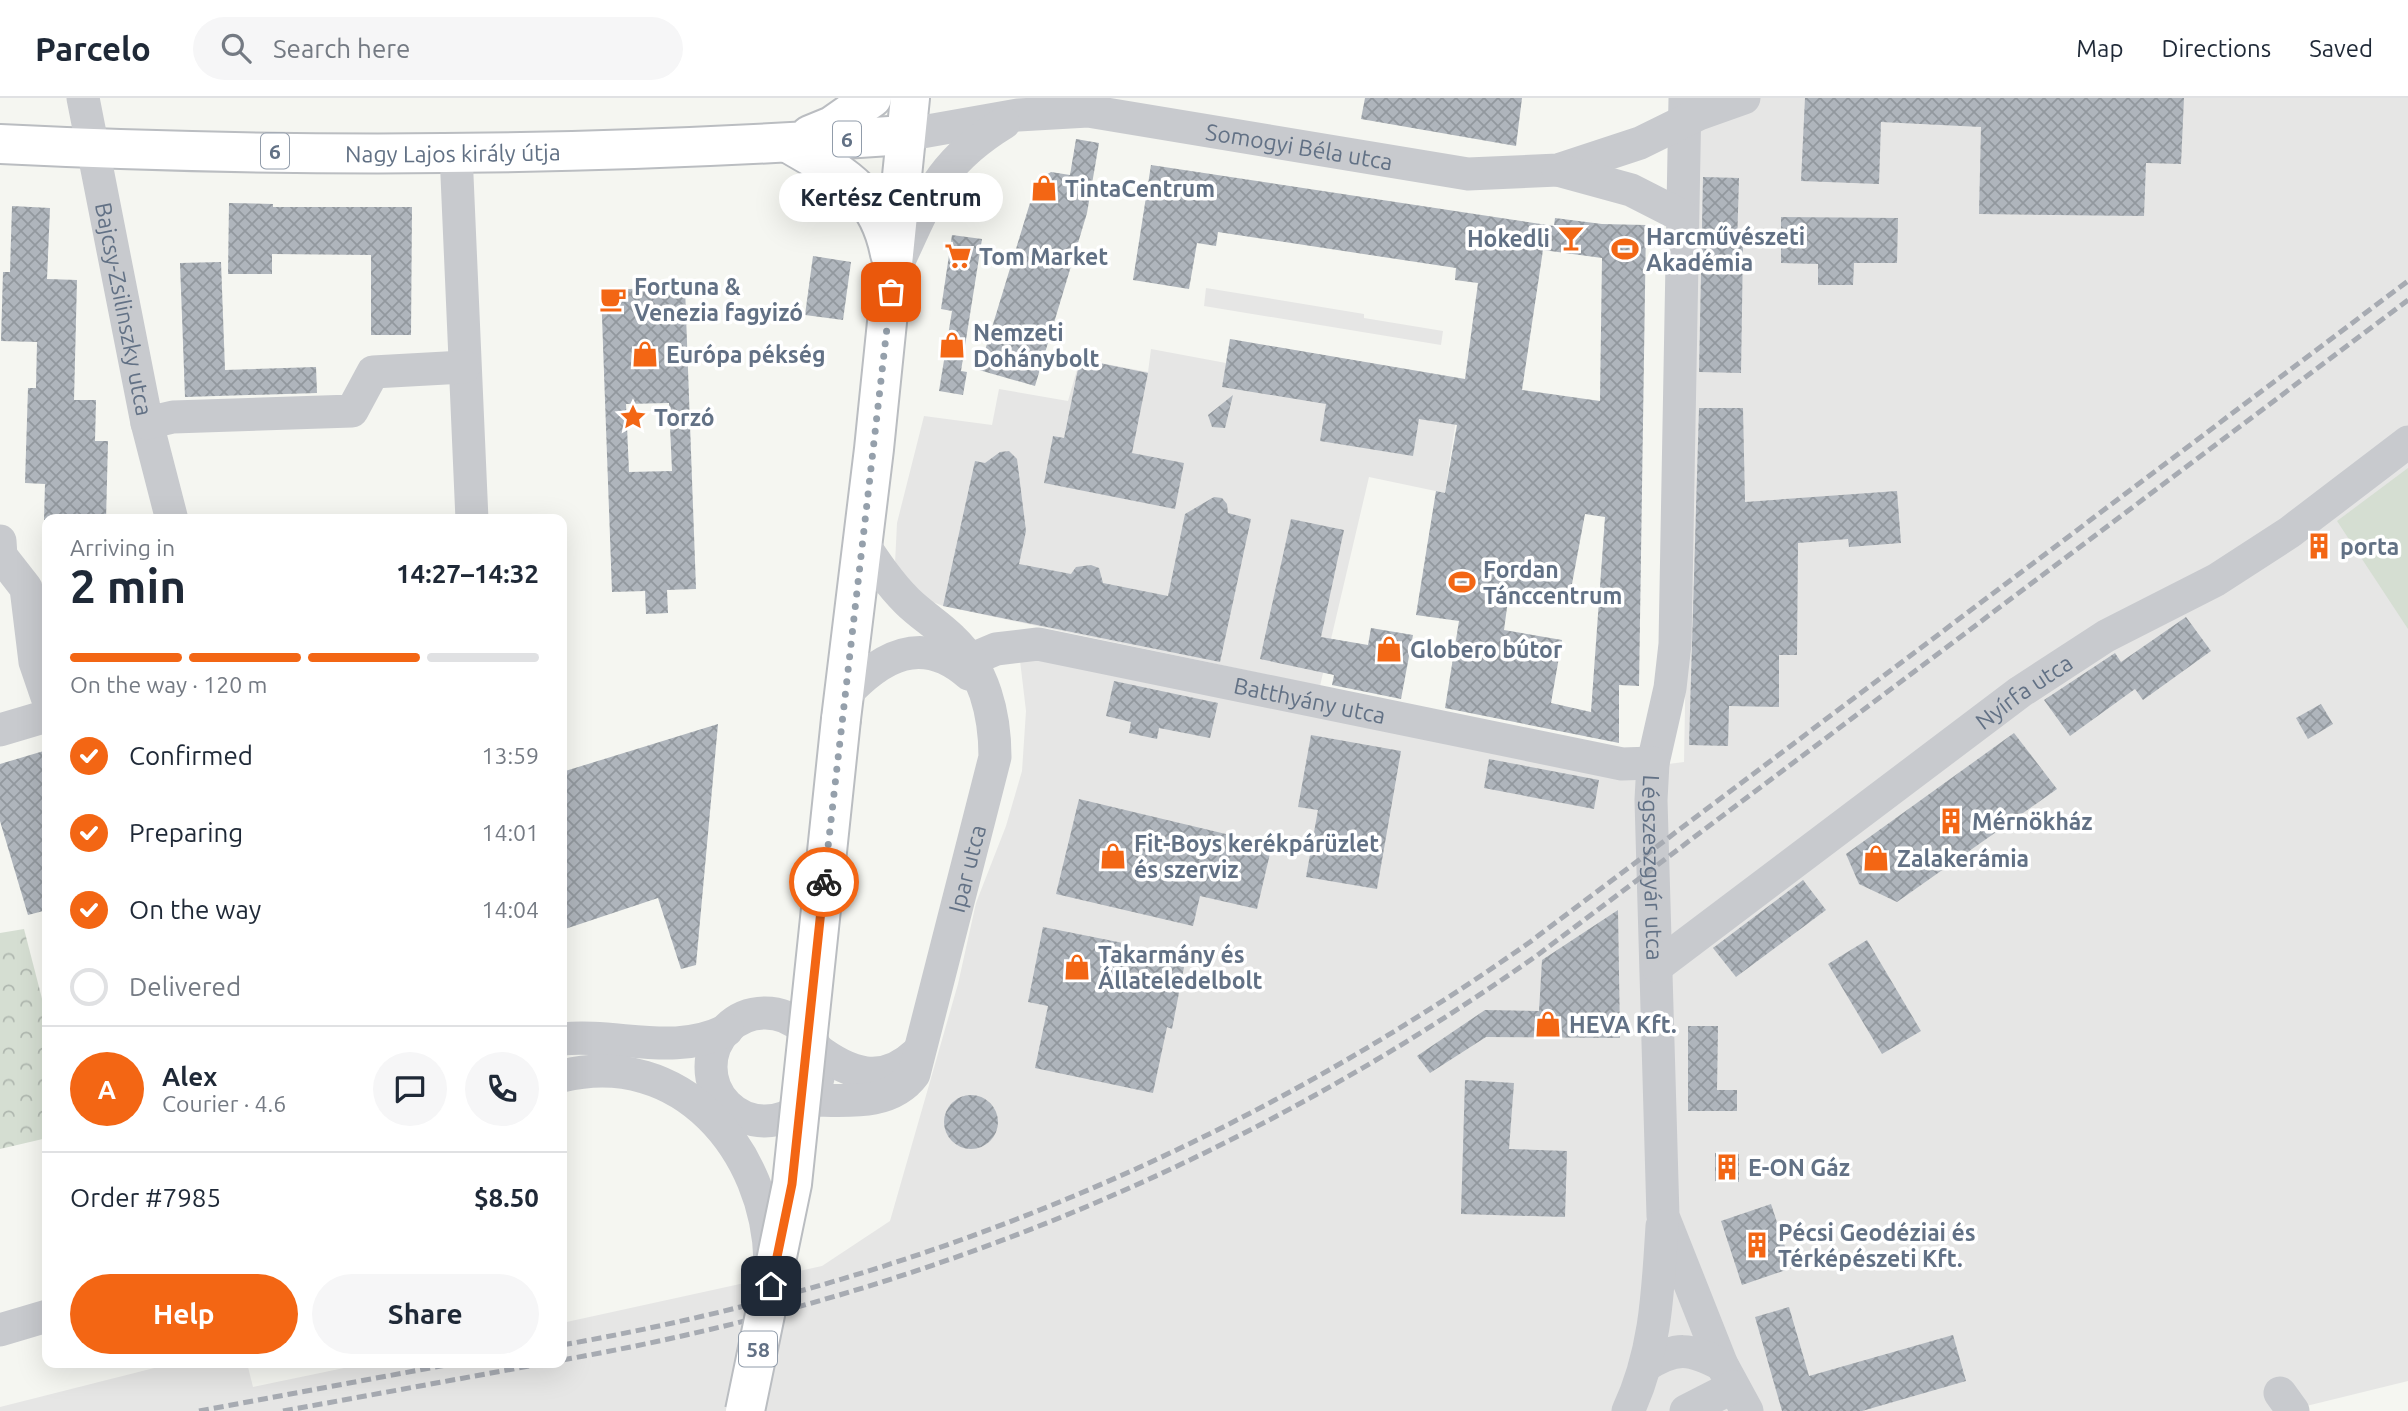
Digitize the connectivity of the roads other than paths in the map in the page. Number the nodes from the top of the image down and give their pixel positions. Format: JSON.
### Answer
{"nodes":[{"id":1,"x":83,"y":98,"type":"edge"},
{"id":2,"x":872,"y":98,"type":"edge"},
{"id":3,"x":910,"y":98,"type":"edge"},
{"id":4,"x":1744,"y":98,"type":"edge"},
{"id":5,"x":1685,"y":109,"type":"edge"},
{"id":6,"x":1018,"y":115,"type":"junction"},
{"id":7,"x":905,"y":135,"type":"junction"},
{"id":8,"x":0,"y":144,"type":"edge"},
{"id":9,"x":788,"y":144,"type":"junction"},
{"id":10,"x":93,"y":146,"type":"junction"},
{"id":11,"x":456,"y":153,"type":"junction"},
{"id":12,"x":1558,"y":170,"type":"junction"},
{"id":13,"x":1682,"y":216,"type":"junction"},
{"id":14,"x":893,"y":273,"type":"junction"},
{"id":15,"x":464,"y":367,"type":"junction"},
{"id":16,"x":147,"y":424,"type":"junction"},
{"id":17,"x":2408,"y":442,"type":"edge"},
{"id":18,"x":170,"y":514,"type":"edge"},
{"id":19,"x":472,"y":514,"type":"edge"},
{"id":20,"x":0,"y":541,"type":"edge"},
{"id":21,"x":861,"y":541,"type":"junction"},
{"id":22,"x":977,"y":674,"type":"junction"},
{"id":23,"x":42,"y":681,"type":"edge"},
{"id":24,"x":842,"y":707,"type":"junction"},
{"id":25,"x":42,"y":717,"type":"edge"},
{"id":26,"x":0,"y":730,"type":"edge"},
{"id":27,"x":1653,"y":763,"type":"junction"},
{"id":28,"x":1657,"y":966,"type":"junction"},
{"id":29,"x":727,"y":1030,"type":"junction"},
{"id":30,"x":567,"y":1038,"type":"edge"},
{"id":31,"x":639,"y":1043,"type":"junction"},
{"id":32,"x":816,"y":1049,"type":"junction"},
{"id":33,"x":919,"y":1051,"type":"junction"},
{"id":34,"x":567,"y":1075,"type":"edge"},
{"id":35,"x":714,"y":1083,"type":"junction"},
{"id":36,"x":808,"y":1100,"type":"junction"},
{"id":37,"x":1663,"y":1216,"type":"junction"},
{"id":38,"x":771,"y":1286,"type":"junction"},
{"id":39,"x":42,"y":1317,"type":"edge"},
{"id":40,"x":0,"y":1329,"type":"edge"},
{"id":41,"x":1645,"y":1366,"type":"junction"},
{"id":42,"x":1734,"y":1388,"type":"edge"},
{"id":43,"x":745,"y":1411,"type":"edge"},
{"id":44,"x":1628,"y":1411,"type":"edge"},
{"id":45,"x":1686,"y":1411,"type":"edge"}],
"edges":[{"from":1,"to":10,"type":"street","name":"Bajcsy-Zsilinszky utca"},
{"from":2,"to":9,"type":"main road","number":"6"},
{"from":3,"to":7,"type":"main road"},
{"from":4,"to":5,"type":"street","name":"Somogyi Béla utca"},
{"from":5,"to":12,"type":"street","name":"Somogyi Béla utca"},
{"from":5,"to":13,"type":"street","name":"Légszeszgyár utca"},
{"from":6,"to":7,"type":"street","name":"Somogyi Béla utca"},
{"from":6,"to":12,"type":"street","name":"Somogyi Béla utca"},
{"from":6,"to":14,"type":"street"},
{"from":7,"to":9,"type":"main road","name":"Nagy Lajos király útja","number":"6"},
{"from":7,"to":14,"type":"main road","number":"58"},
{"from":8,"to":10,"type":"main road","name":"Nagy Lajos király útja","number":"6"},
{"from":9,"to":11,"type":"main road","name":"Nagy Lajos király útja","number":"6"},
{"from":9,"to":14,"type":"main road"},
{"from":10,"to":11,"type":"main road","name":"Nagy Lajos király útja","number":"6"},
{"from":10,"to":16,"type":"street","name":"Bajcsy-Zsilinszky utca"},
{"from":11,"to":15,"type":"street"},
{"from":12,"to":13,"type":"street"},
{"from":13,"to":27,"type":"street","name":"Légszeszgyár utca"},
{"from":14,"to":21,"type":"main road","number":"58"},
{"from":15,"to":16,"type":"street"},
{"from":15,"to":19,"type":"street"},
{"from":16,"to":18,"type":"street","name":"Bajcsy-Zsilinszky utca"},
{"from":17,"to":28,"type":"street","name":"Nyírfa utca"},
{"from":20,"to":23,"type":"street"},
{"from":21,"to":22,"type":"street","name":"Ipar utca"},
{"from":21,"to":24,"type":"main road","number":"58"},
{"from":22,"to":24,"type":"street"},
{"from":22,"to":27,"type":"street","name":"Batthyány utca"},
{"from":22,"to":33,"type":"street","name":"Ipar utca"},
{"from":24,"to":38,"type":"main road","number":"58","bridge":true},
{"from":25,"to":26,"type":"street"},
{"from":27,"to":28,"type":"street","name":"Légszeszgyár utca"},
{"from":28,"to":37,"type":"street","name":"Légszeszgyár utca"},
{"from":29,"to":31,"type":"street"},
{"from":29,"to":32,"type":"street"},
{"from":29,"to":35,"type":"street"},
{"from":30,"to":31,"type":"street"},
{"from":31,"to":35,"type":"street"},
{"from":32,"to":33,"type":"street"},
{"from":32,"to":36,"type":"street"},
{"from":33,"to":36,"type":"street","name":"Ipar utca"},
{"from":34,"to":38,"type":"street","bridge":true},
{"from":35,"to":36,"type":"street"},
{"from":37,"to":41,"type":"street"},
{"from":37,"to":42,"type":"street","name":"Légszeszgyár utca"},
{"from":38,"to":43,"type":"main road","number":"58","bridge":true},
{"from":39,"to":40,"type":"street"},
{"from":41,"to":42,"type":"street"},
{"from":41,"to":44,"type":"street"},
{"from":42,"to":45,"type":"street"}]}
